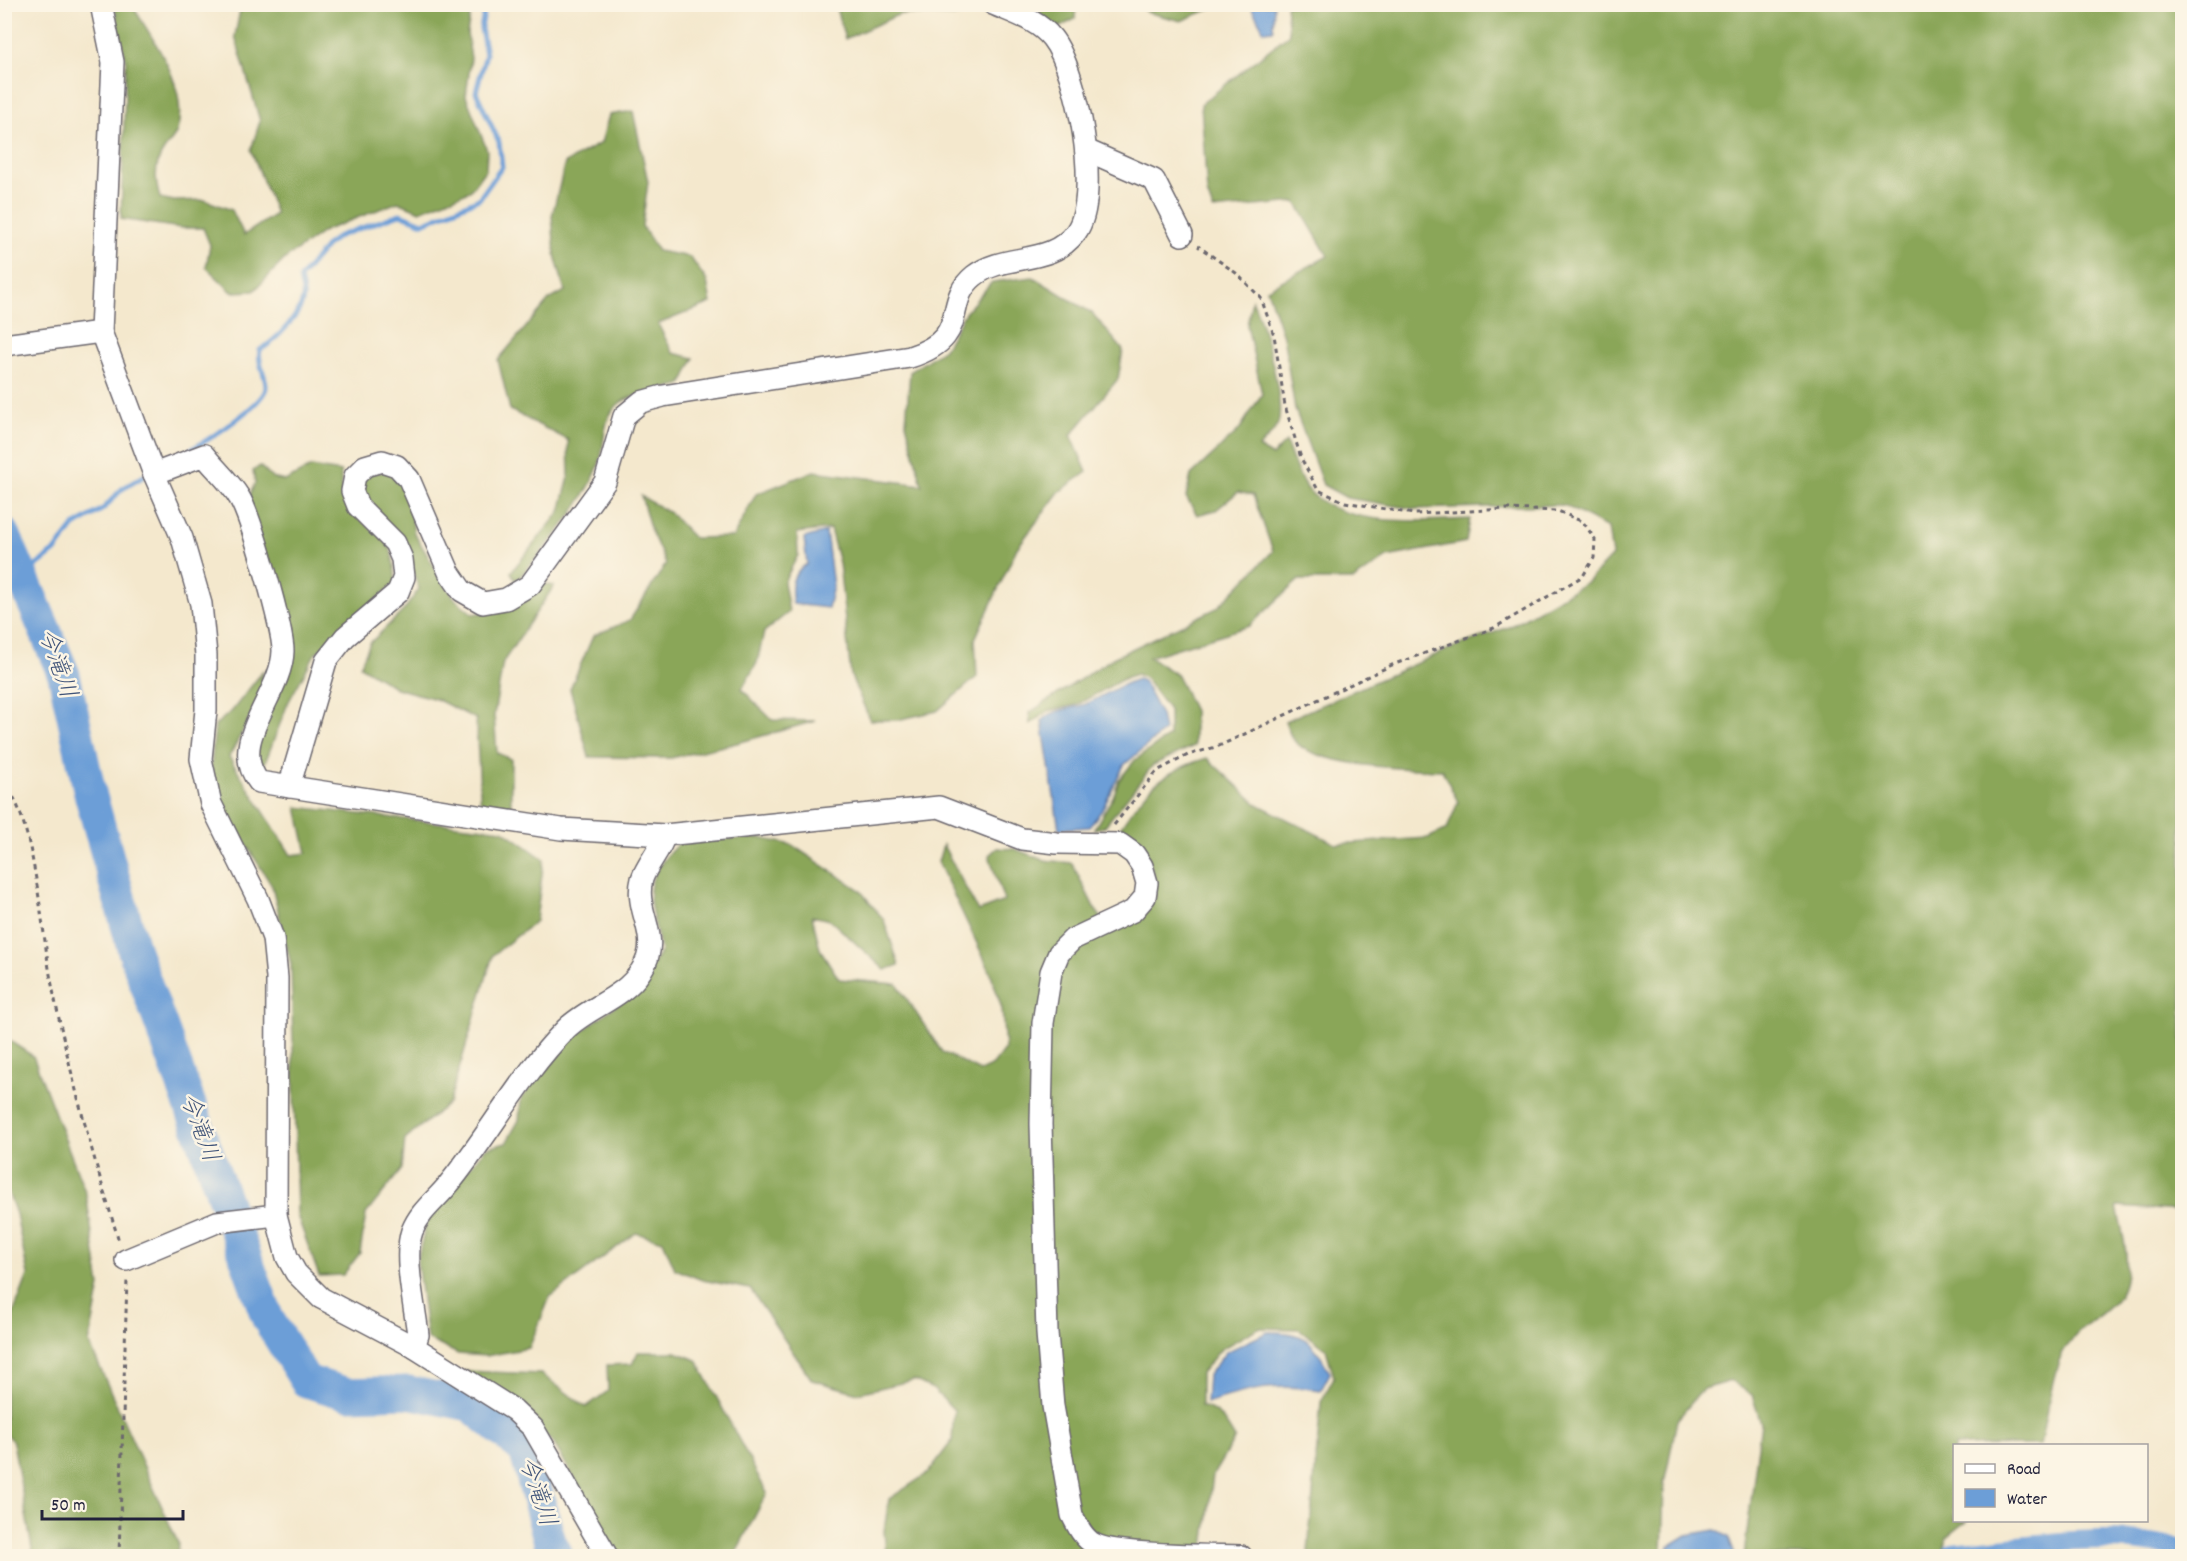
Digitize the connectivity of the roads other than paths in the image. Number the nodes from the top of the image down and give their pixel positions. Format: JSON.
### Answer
{"nodes":[{"id":1,"x":101,"y":4,"type":"edge"},
{"id":2,"x":993,"y":4,"type":"edge"},
{"id":3,"x":1086,"y":150,"type":"junction"},
{"id":4,"x":1182,"y":235,"type":"road end"},
{"id":5,"x":101,"y":332,"type":"junction"},
{"id":6,"x":4,"y":345,"type":"edge"},
{"id":7,"x":154,"y":474,"type":"junction"},
{"id":8,"x":289,"y":787,"type":"junction"},
{"id":9,"x":665,"y":835,"type":"junction"},
{"id":10,"x":267,"y":1216,"type":"junction"},
{"id":11,"x":126,"y":1260,"type":"road end"},
{"id":12,"x":414,"y":1347,"type":"junction"},
{"id":13,"x":607,"y":1557,"type":"edge"},
{"id":14,"x":1241,"y":1557,"type":"edge"}],
"edges":[{"from":1,"to":5,"type":"street"},
{"from":2,"to":3,"type":"street"},
{"from":3,"to":4,"type":"street"},
{"from":3,"to":8,"type":"street"},
{"from":5,"to":6,"type":"street"},
{"from":5,"to":7,"type":"street"},
{"from":7,"to":8,"type":"street"},
{"from":7,"to":10,"type":"street"},
{"from":8,"to":9,"type":"street"},
{"from":9,"to":12,"type":"street"},
{"from":9,"to":14,"type":"street"},
{"from":10,"to":11,"type":"street"},
{"from":10,"to":12,"type":"street"},
{"from":12,"to":13,"type":"street"}]}
